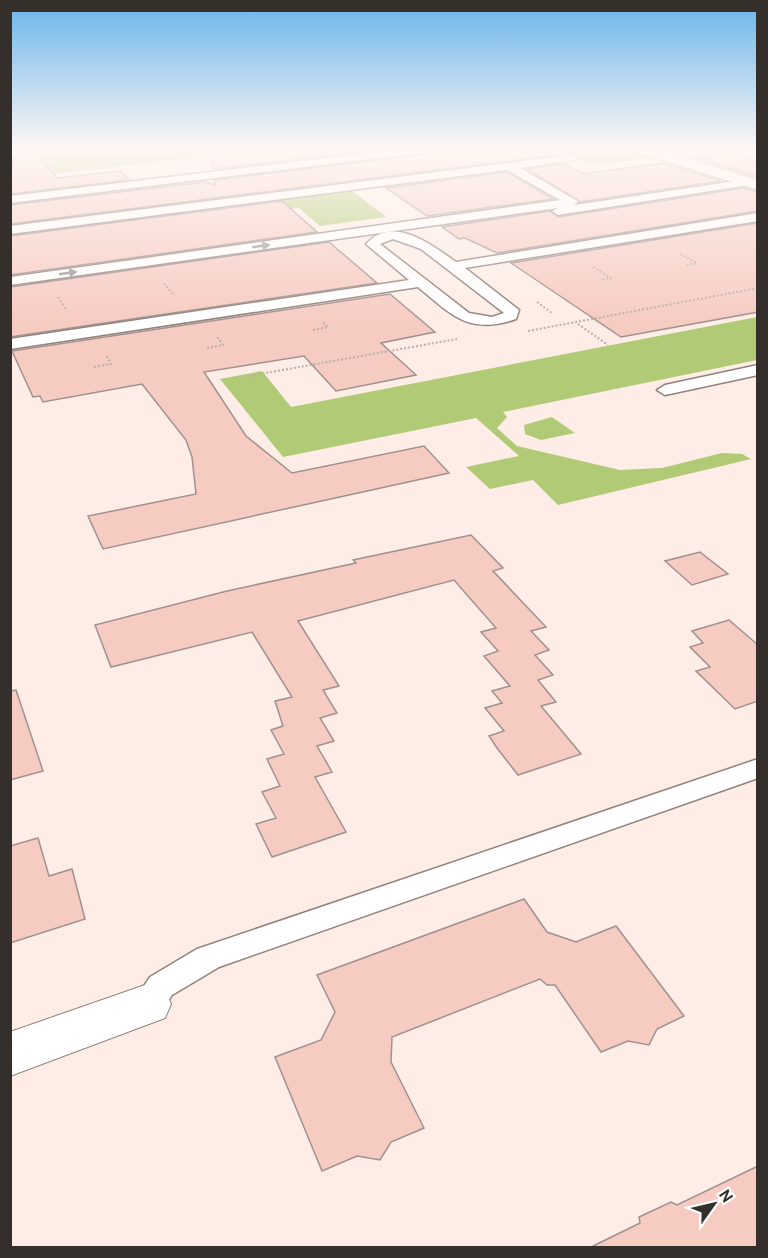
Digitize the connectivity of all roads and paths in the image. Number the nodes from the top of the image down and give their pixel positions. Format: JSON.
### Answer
{"nodes":[{"id":1,"x":199,"y":206,"type":"edge"},
{"id":2,"x":546,"y":206,"type":"edge"},
{"id":3,"x":597,"y":206,"type":"edge"},
{"id":4,"x":758,"y":217,"type":"edge"},
{"id":5,"x":10,"y":230,"type":"edge"},
{"id":6,"x":408,"y":237,"type":"junction"},
{"id":7,"x":588,"y":264,"type":"dead end"},
{"id":8,"x":454,"y":266,"type":"junction"},
{"id":9,"x":162,"y":280,"type":"dead end"},
{"id":10,"x":600,"y":280,"type":"dead end"},
{"id":11,"x":10,"y":281,"type":"edge"},
{"id":12,"x":420,"y":283,"type":"junction"},
{"id":13,"x":758,"y":288,"type":"edge"},
{"id":14,"x":175,"y":298,"type":"dead end"},
{"id":15,"x":578,"y":323,"type":"junction"},
{"id":16,"x":521,"y":328,"type":"dead end"},
{"id":17,"x":463,"y":338,"type":"dead end"},
{"id":18,"x":10,"y":344,"type":"edge"},
{"id":19,"x":608,"y":345,"type":"dead end"},
{"id":20,"x":370,"y":355,"type":"junction"},
{"id":21,"x":376,"y":360,"type":"dead end"},
{"id":22,"x":758,"y":370,"type":"edge"},
{"id":23,"x":253,"y":381,"type":"dead end"},
{"id":24,"x":665,"y":390,"type":"dead end"},
{"id":25,"x":758,"y":768,"type":"edge"},
{"id":26,"x":148,"y":1004,"type":"joint"},
{"id":27,"x":10,"y":1054,"type":"edge"}],
"edges":[{"from":1,"to":5,"type":"lane"},
{"from":11,"to":2,"type":"lane","one_way":true},
{"from":3,"to":6,"type":"lane"},
{"from":4,"to":8,"type":"lane"},
{"from":6,"to":8,"type":"lane"},
{"from":6,"to":12,"type":"lane"},
{"from":7,"to":10,"type":"path"},
{"from":8,"to":12,"type":"lane"},
{"from":9,"to":14,"type":"path"},
{"from":12,"to":18,"type":"lane"},
{"from":13,"to":15,"type":"path"},
{"from":15,"to":16,"type":"path"},
{"from":15,"to":19,"type":"path"},
{"from":17,"to":20,"type":"path"},
{"from":20,"to":21,"type":"path"},
{"from":20,"to":23,"type":"path"},
{"from":22,"to":24,"type":"lane"},
{"from":25,"to":26,"type":"lane"},
{"from":26,"to":27,"type":"street"}]}
